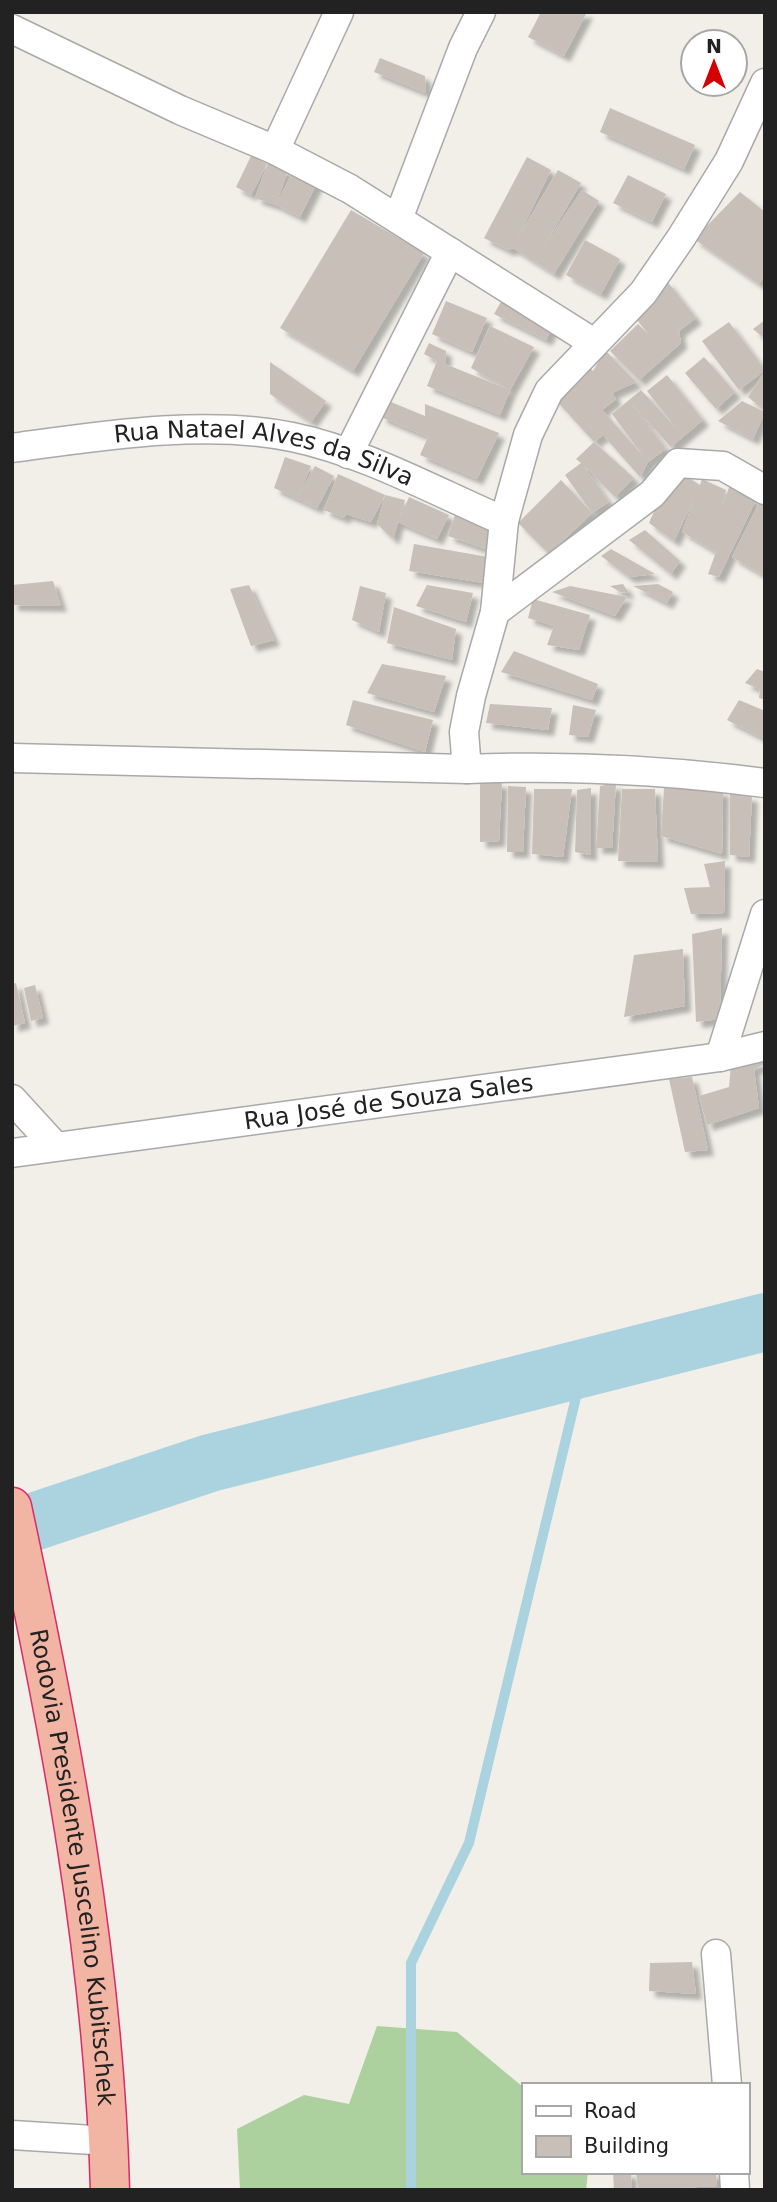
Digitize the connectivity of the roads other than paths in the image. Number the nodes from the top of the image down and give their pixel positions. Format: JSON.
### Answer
{"nodes":[{"id":1,"x":339,"y":12,"type":"edge"},
{"id":2,"x":481,"y":12,"type":"edge"},
{"id":3,"x":12,"y":29,"type":"edge"},
{"id":4,"x":765,"y":83,"type":"edge"},
{"id":5,"x":275,"y":150,"type":"junction"},
{"id":6,"x":398,"y":219,"type":"junction"},
{"id":7,"x":450,"y":252,"type":"junction"},
{"id":8,"x":594,"y":343,"type":"junction"},
{"id":9,"x":12,"y":448,"type":"edge"},
{"id":10,"x":348,"y":454,"type":"junction"},
{"id":11,"x":765,"y":490,"type":"edge"},
{"id":12,"x":504,"y":521,"type":"junction"},
{"id":13,"x":495,"y":612,"type":"junction"},
{"id":14,"x":12,"y":758,"type":"edge"},
{"id":15,"x":467,"y":769,"type":"junction"},
{"id":16,"x":765,"y":783,"type":"edge"},
{"id":17,"x":765,"y":914,"type":"edge"},
{"id":18,"x":765,"y":1046,"type":"edge"},
{"id":19,"x":720,"y":1058,"type":"junction"},
{"id":20,"x":12,"y":1099,"type":"edge"},
{"id":21,"x":55,"y":1146,"type":"junction"},
{"id":22,"x":12,"y":1153,"type":"edge"},
{"id":23,"x":12,"y":1507,"type":"edge"},
{"id":24,"x":716,"y":1954,"type":"dead end"},
{"id":25,"x":727,"y":2083,"type":"edge"},
{"id":26,"x":12,"y":2135,"type":"edge"},
{"id":27,"x":109,"y":2141,"type":"junction"},
{"id":28,"x":110,"y":2190,"type":"edge"}],
"edges":[{"from":1,"to":5,"type":"street"},
{"from":2,"to":6,"type":"street"},
{"from":3,"to":5,"type":"street"},
{"from":4,"to":8,"type":"street"},
{"from":5,"to":6,"type":"street"},
{"from":6,"to":7,"type":"street"},
{"from":7,"to":8,"type":"street"},
{"from":7,"to":10,"type":"street"},
{"from":8,"to":12,"type":"street"},
{"from":9,"to":10,"type":"street","name":"Rua Natael Alves da Silva"},
{"from":10,"to":12,"type":"street","name":"Rua Natael Alves da Silva"},
{"from":11,"to":13,"type":"street"},
{"from":12,"to":13,"type":"street"},
{"from":13,"to":15,"type":"street"},
{"from":14,"to":15,"type":"street"},
{"from":15,"to":16,"type":"street"},
{"from":17,"to":19,"type":"street"},
{"from":18,"to":19,"type":"street","name":"Rua José de Souza Sales"},
{"from":19,"to":21,"type":"street","name":"Rua José de Souza Sales"},
{"from":20,"to":21,"type":"street"},
{"from":21,"to":22,"type":"street","name":"Rua José de Souza Sales"},
{"from":23,"to":27,"type":"highway","name":"Rodovia Presidente Juscelino Kubitschek"},
{"from":24,"to":25,"type":"street"},
{"from":26,"to":27,"type":"street"},
{"from":27,"to":28,"type":"highway","name":"Rodovia Presidente Juscelino Kubitschek"}]}
